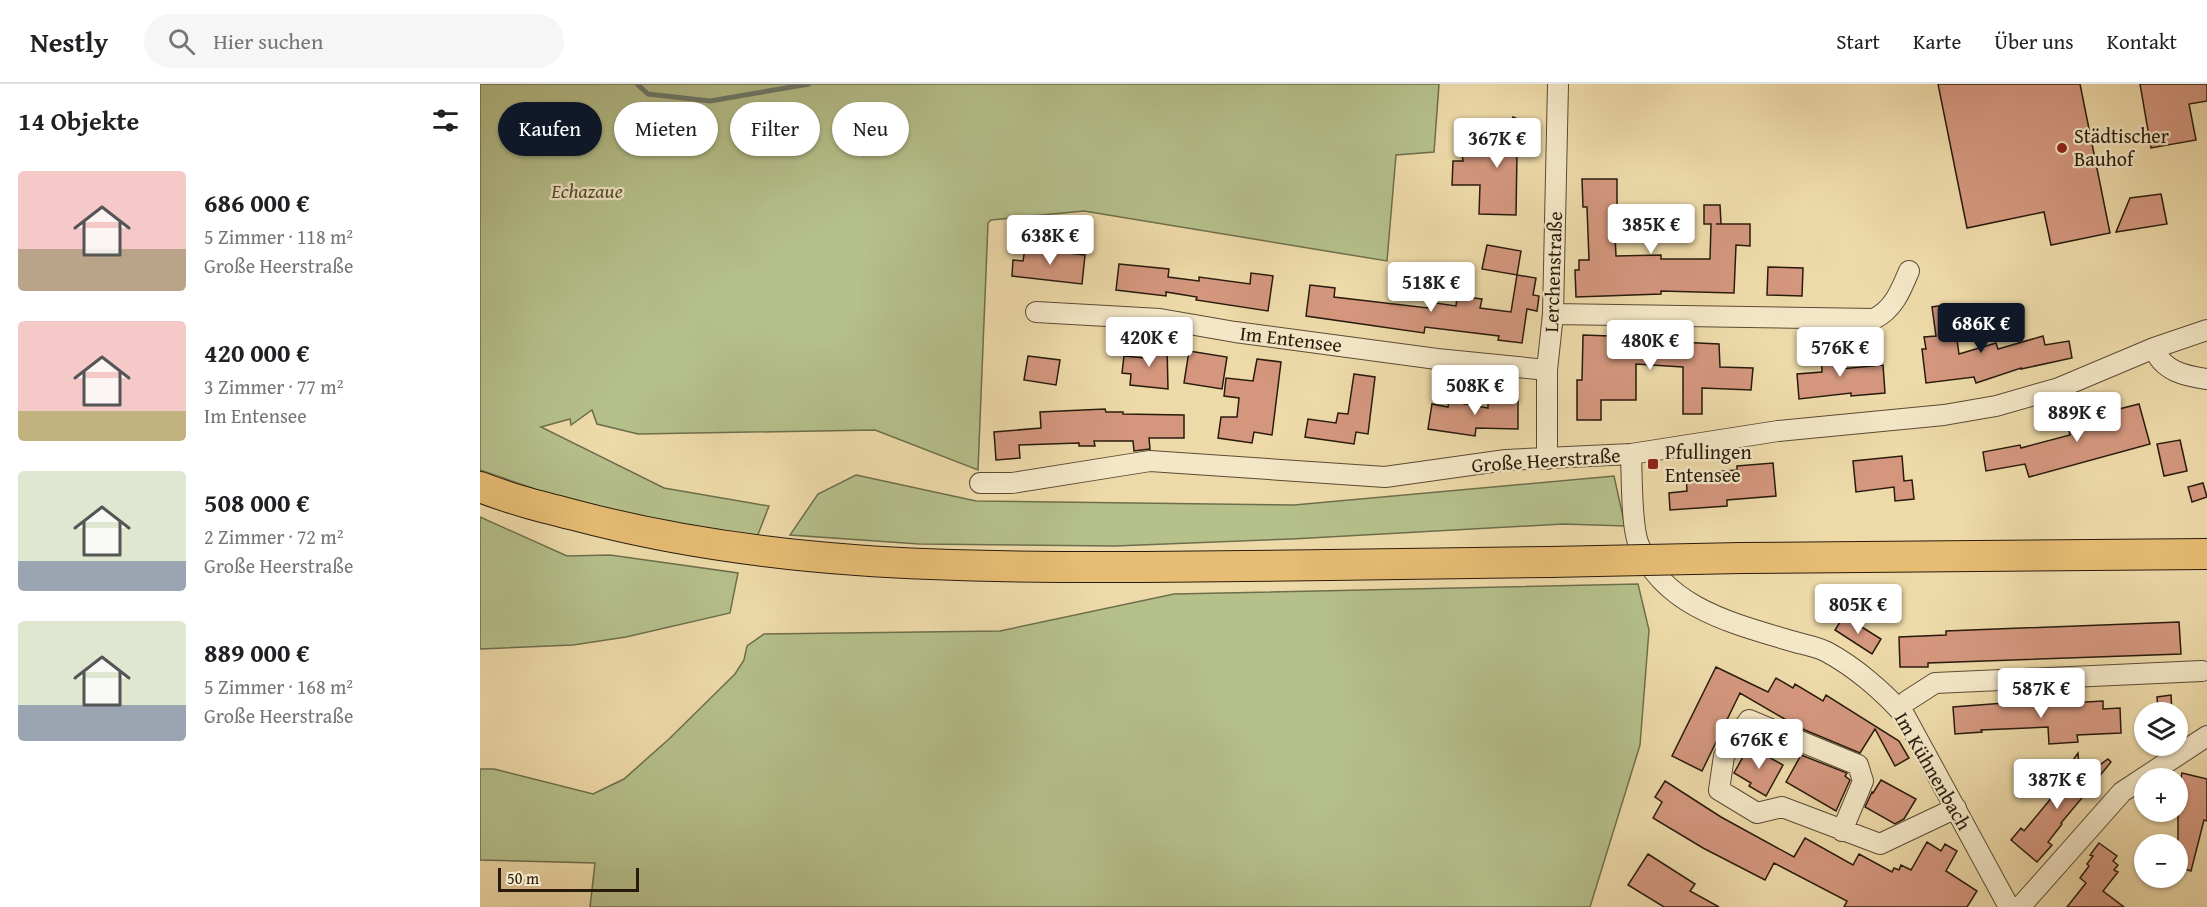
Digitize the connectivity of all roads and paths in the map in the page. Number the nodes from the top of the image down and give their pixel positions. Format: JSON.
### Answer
{"nodes":[{"id":1,"x":1558,"y":84,"type":"edge"},
{"id":2,"x":1909,"y":271,"type":"dead end"},
{"id":3,"x":1036,"y":312,"type":"dead end"},
{"id":4,"x":1553,"y":314,"type":"junction"},
{"id":5,"x":2207,"y":330,"type":"edge"},
{"id":6,"x":2154,"y":348,"type":"junction"},
{"id":7,"x":1547,"y":370,"type":"junction"},
{"id":8,"x":2207,"y":379,"type":"edge"},
{"id":9,"x":1630,"y":454,"type":"junction"},
{"id":10,"x":1547,"y":459,"type":"junction"},
{"id":11,"x":980,"y":483,"type":"dead end"},
{"id":12,"x":480,"y":487,"type":"edge"},
{"id":13,"x":2207,"y":554,"type":"edge"},
{"id":14,"x":2202,"y":671,"type":"dead end"},
{"id":15,"x":1899,"y":709,"type":"junction"},
{"id":16,"x":2207,"y":735,"type":"edge"},
{"id":17,"x":1956,"y":808,"type":"junction"},
{"id":18,"x":1842,"y":831,"type":"junction"},
{"id":19,"x":2009,"y":907,"type":"edge"},
{"id":20,"x":2020,"y":907,"type":"edge"}],
"edges":[{"from":1,"to":4,"type":"street","name":"Lerchenstraße"},
{"from":2,"to":4,"type":"street"},
{"from":3,"to":7,"type":"street","name":"Im Entensee"},
{"from":4,"to":7,"type":"street","name":"Lerchenstraße"},
{"from":5,"to":6,"type":"street","name":"Große Heerstraße"},
{"from":6,"to":8,"type":"street"},
{"from":6,"to":9,"type":"street","name":"Große Heerstraße"},
{"from":7,"to":10,"type":"street","name":"Lerchenstraße"},
{"from":9,"to":10,"type":"street","name":"Große Heerstraße"},
{"from":9,"to":15,"type":"street","name":"Im Kühnenbach"},
{"from":10,"to":11,"type":"street","name":"Große Heerstraße"},
{"from":12,"to":13,"type":"main road","bridge":true},
{"from":14,"to":15,"type":"street"},
{"from":15,"to":17,"type":"street","name":"Im Kühnenbach"},
{"from":16,"to":20,"type":"street"},
{"from":17,"to":18,"type":"street"},
{"from":17,"to":19,"type":"street","name":"Im Kühnenbach"},
{"from":18,"to":18,"type":"street"}]}
